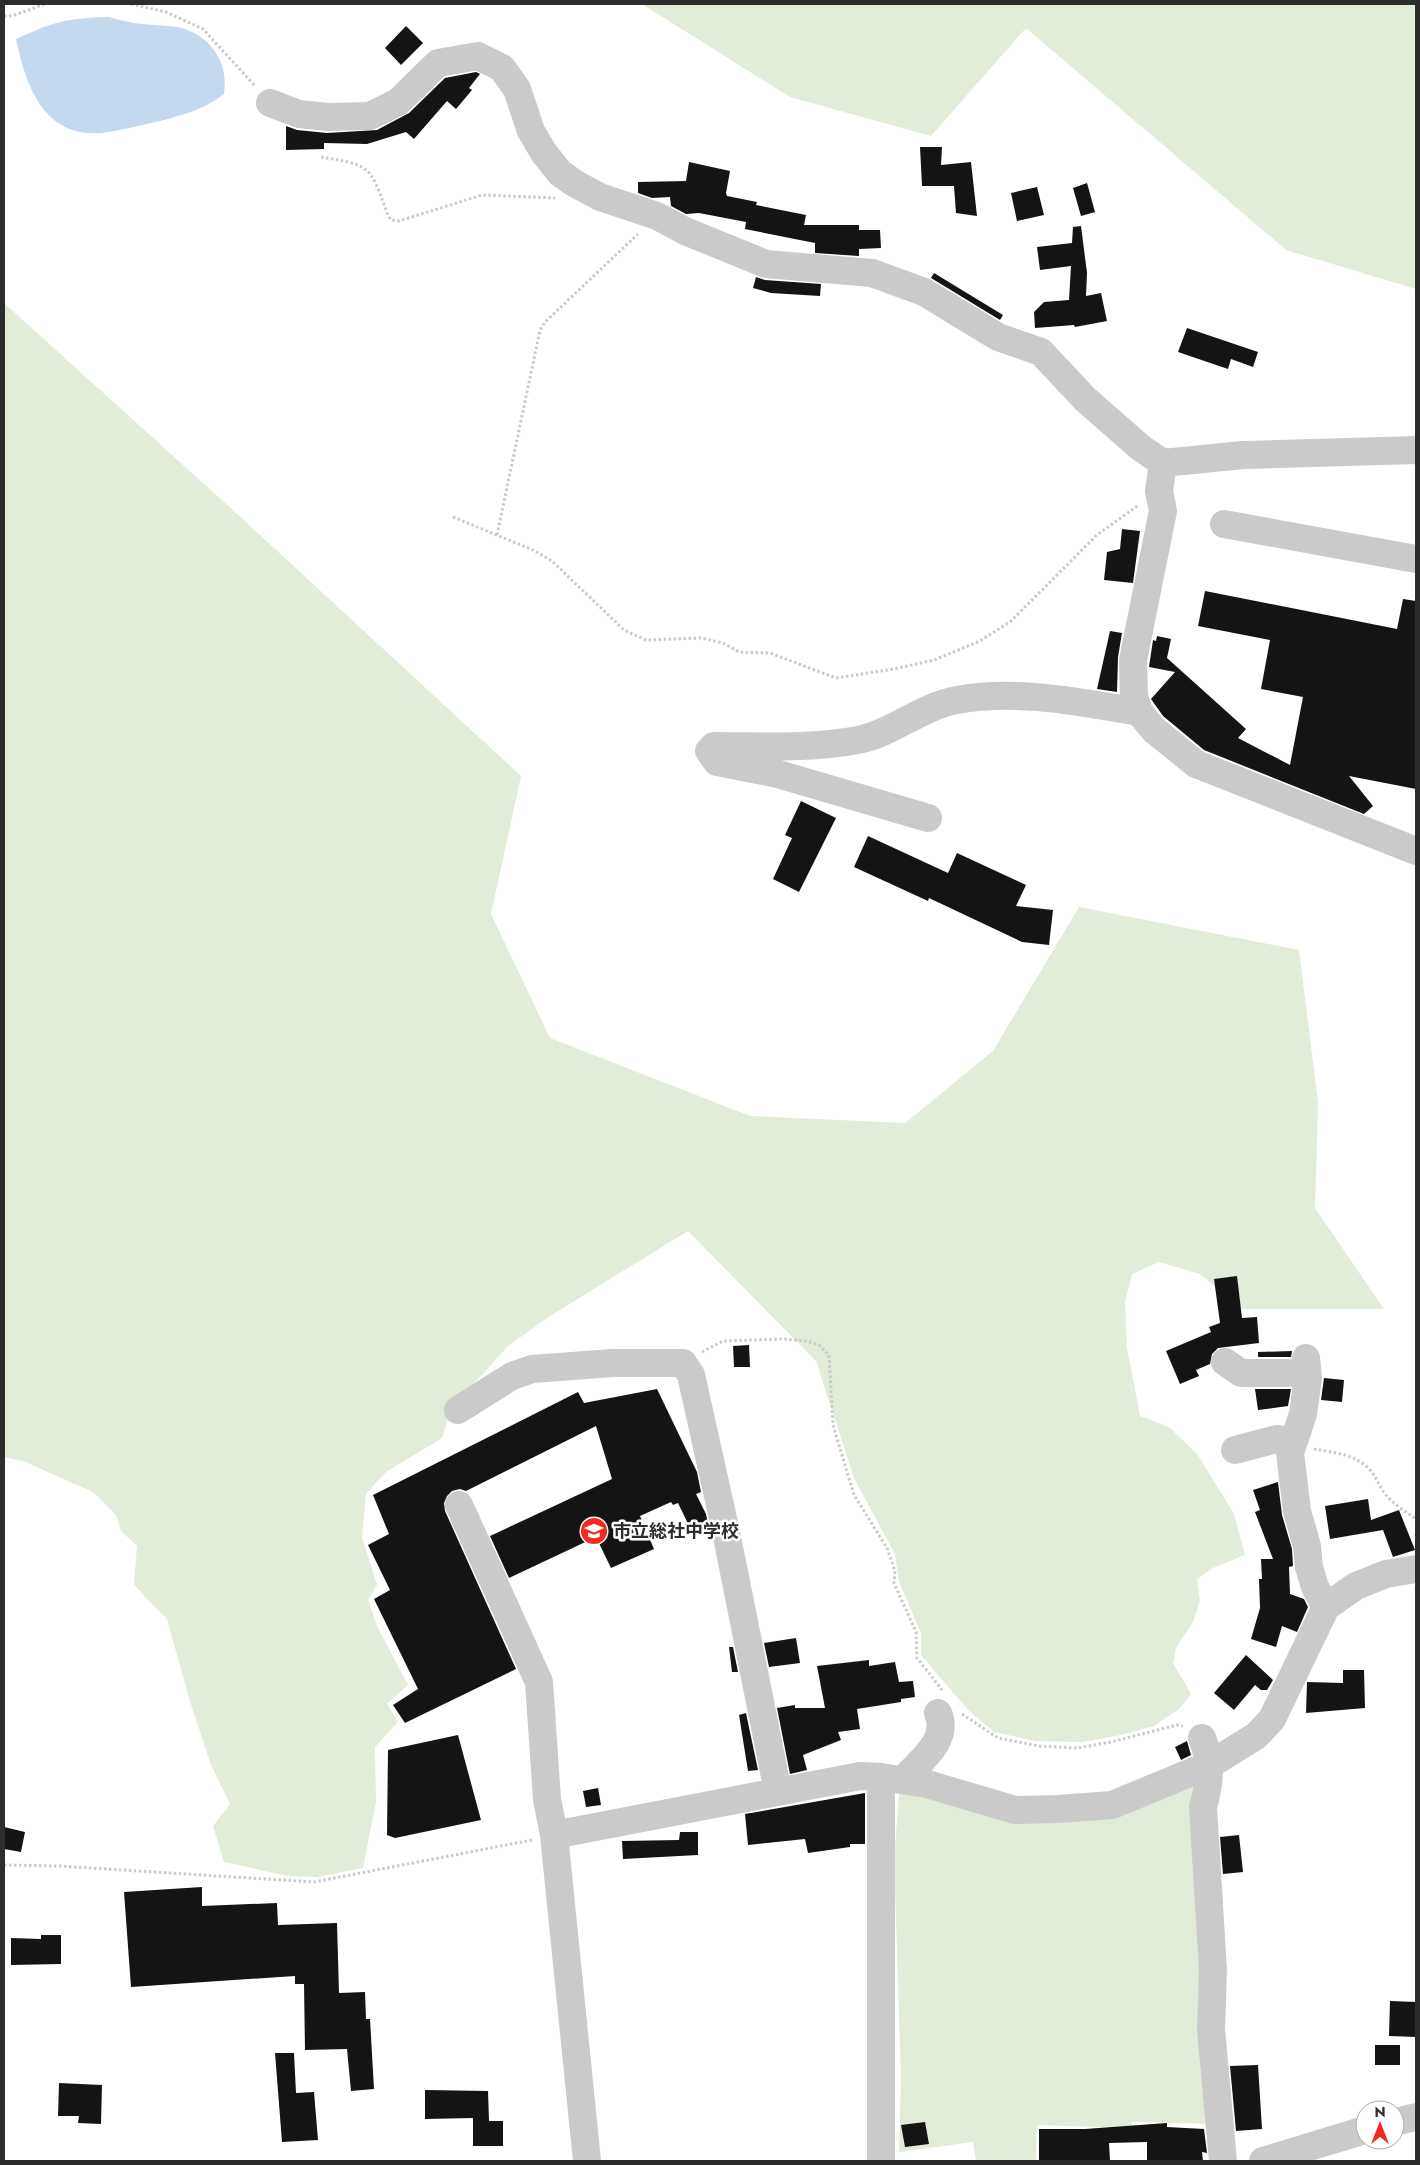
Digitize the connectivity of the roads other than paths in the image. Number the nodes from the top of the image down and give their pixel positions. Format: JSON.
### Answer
{"nodes":[{"id":1,"x":270,"y":103,"type":"road end"},
{"id":2,"x":1416,"y":450,"type":"edge"},
{"id":3,"x":1163,"y":463,"type":"junction"},
{"id":4,"x":1224,"y":524,"type":"dead end"},
{"id":5,"x":1416,"y":560,"type":"edge"},
{"id":6,"x":1139,"y":712,"type":"junction"},
{"id":7,"x":928,"y":818,"type":"dead end"},
{"id":8,"x":1416,"y":851,"type":"edge"},
{"id":9,"x":1225,"y":1362,"type":"dead end"},
{"id":10,"x":458,"y":1410,"type":"dead end"},
{"id":11,"x":1294,"y":1441,"type":"junction"},
{"id":12,"x":1235,"y":1450,"type":"dead end"},
{"id":13,"x":458,"y":1505,"type":"dead end"},
{"id":14,"x":1416,"y":1569,"type":"edge"},
{"id":15,"x":1326,"y":1607,"type":"junction"},
{"id":16,"x":946,"y":1704,"type":"road end"},
{"id":17,"x":1202,"y":1738,"type":"road end"},
{"id":18,"x":1209,"y":1765,"type":"junction"},
{"id":19,"x":892,"y":1779,"type":"junction"},
{"id":20,"x":778,"y":1792,"type":"junction"},
{"id":21,"x":554,"y":1835,"type":"junction"},
{"id":22,"x":1355,"y":2133,"type":"edge"},
{"id":23,"x":587,"y":2161,"type":"edge"},
{"id":24,"x":881,"y":2161,"type":"edge"},
{"id":25,"x":1223,"y":2161,"type":"edge"},
{"id":26,"x":1263,"y":2161,"type":"edge"}],
"edges":[{"from":1,"to":3,"type":"street"},
{"from":2,"to":3,"type":"street"},
{"from":3,"to":6,"type":"street"},
{"from":4,"to":5,"type":"street"},
{"from":6,"to":7,"type":"street"},
{"from":6,"to":8,"type":"street"},
{"from":9,"to":11,"type":"street"},
{"from":10,"to":20,"type":"street"},
{"from":11,"to":12,"type":"street"},
{"from":11,"to":15,"type":"street"},
{"from":13,"to":21,"type":"street"},
{"from":14,"to":15,"type":"street"},
{"from":15,"to":18,"type":"street"},
{"from":16,"to":19,"type":"street"},
{"from":17,"to":18,"type":"street"},
{"from":18,"to":19,"type":"street"},
{"from":18,"to":25,"type":"street"},
{"from":19,"to":20,"type":"street"},
{"from":19,"to":24,"type":"street"},
{"from":20,"to":21,"type":"street"},
{"from":21,"to":23,"type":"street"},
{"from":22,"to":26,"type":"street"}]}
